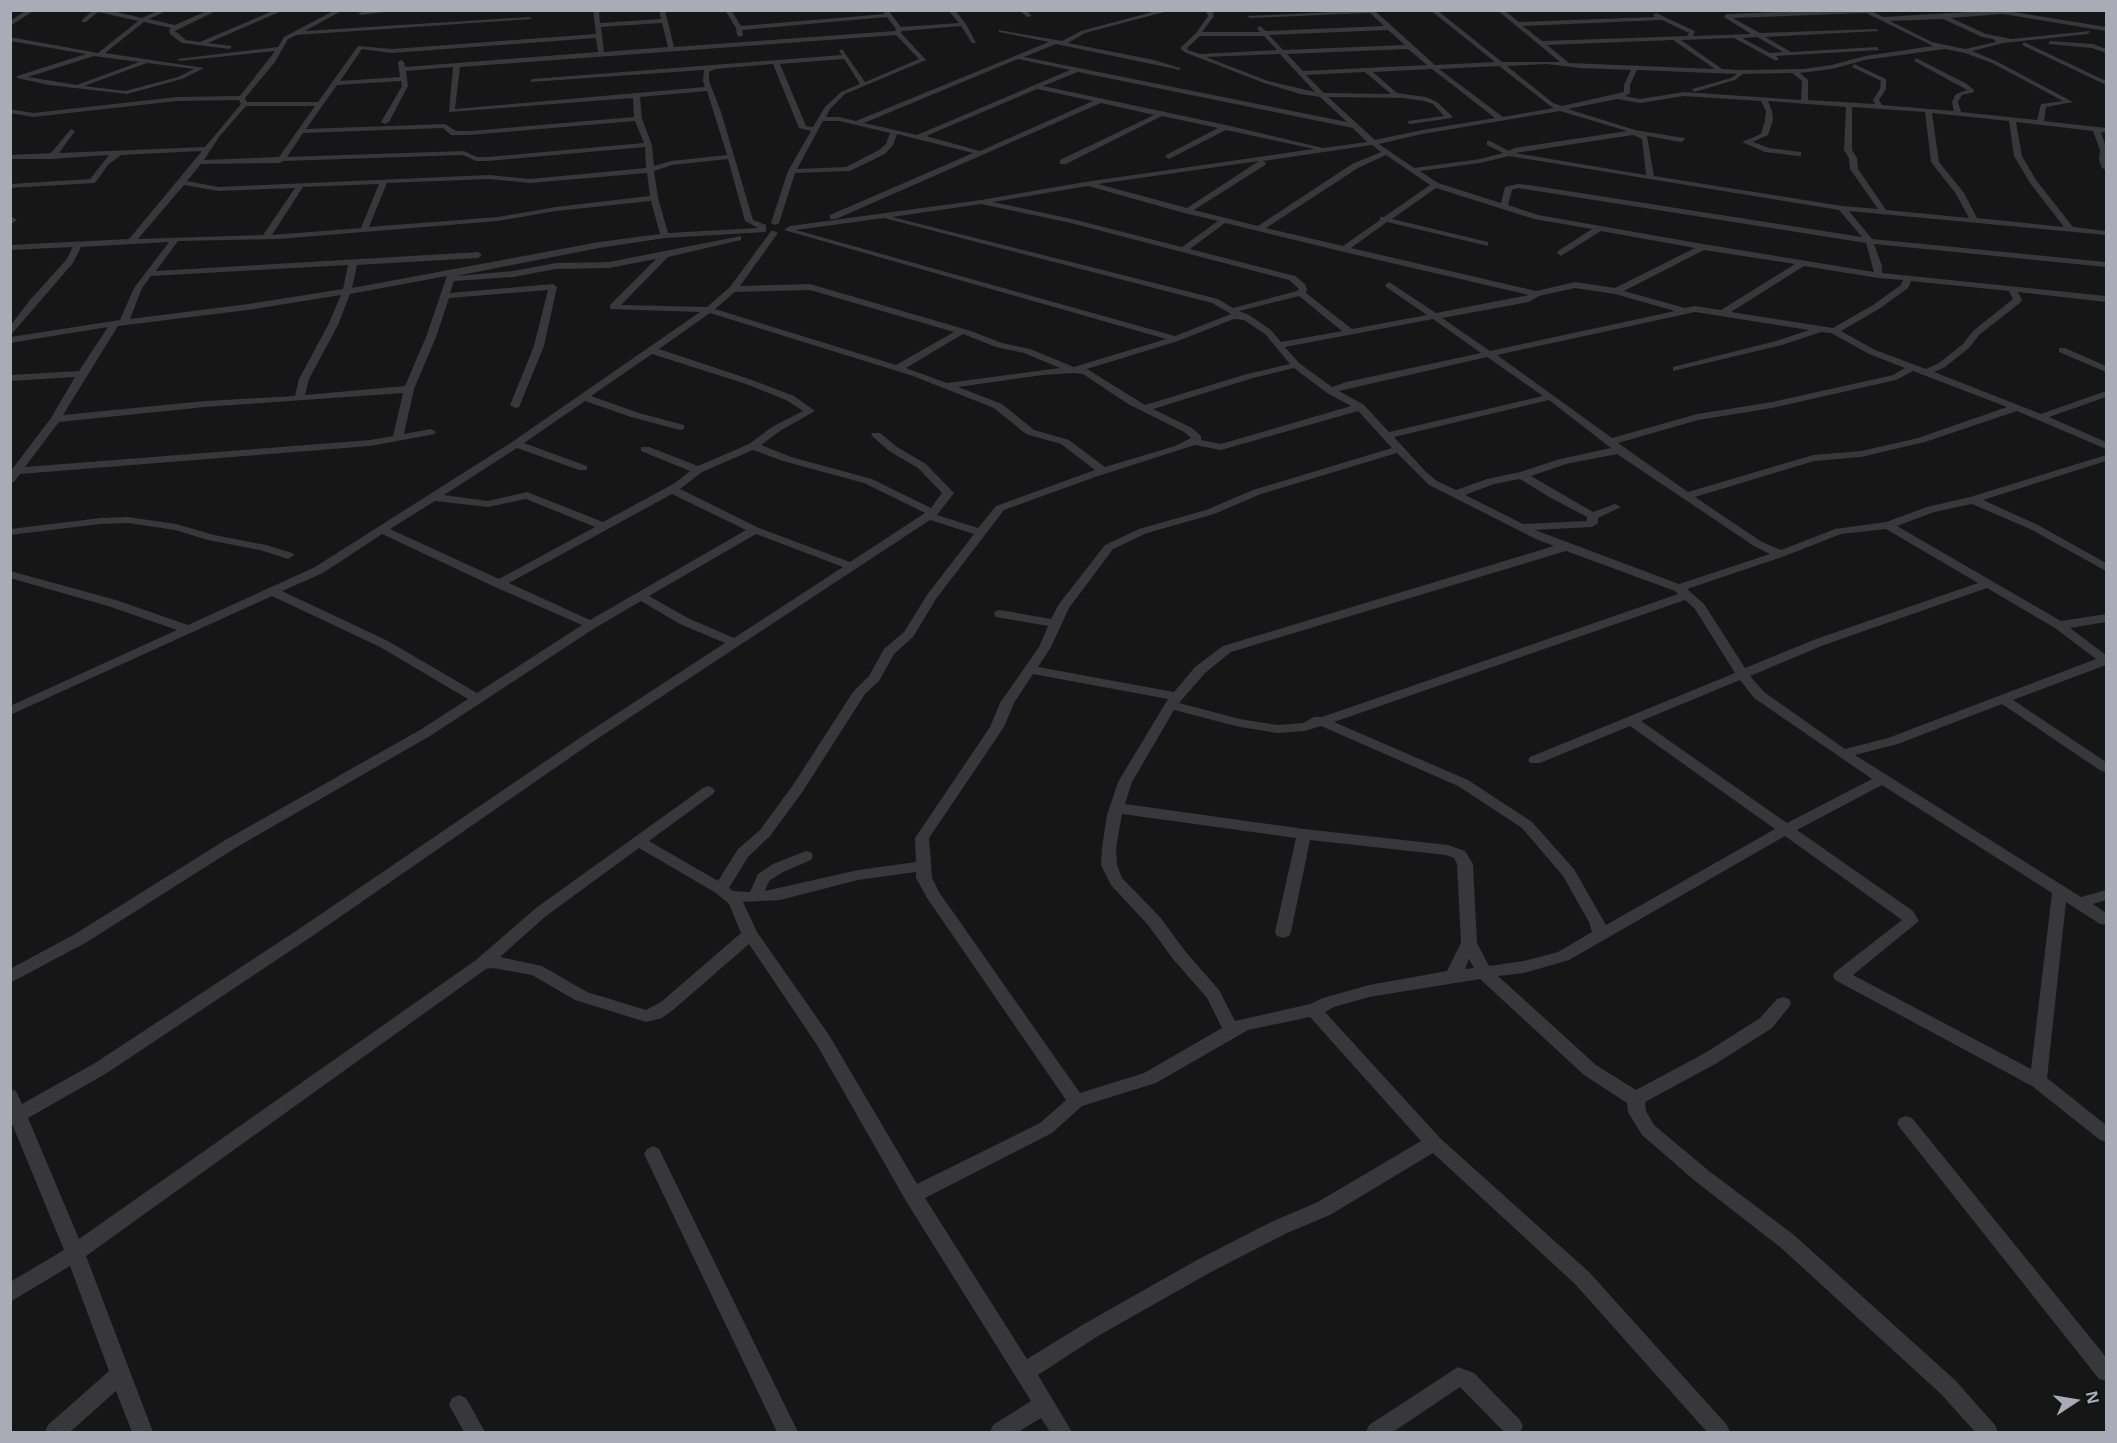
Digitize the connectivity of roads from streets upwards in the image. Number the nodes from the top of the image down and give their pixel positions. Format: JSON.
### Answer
{"nodes":[{"id":1,"x":32,"y":10,"type":"edge"},
{"id":2,"x":98,"y":10,"type":"edge"},
{"id":3,"x":165,"y":10,"type":"edge"},
{"id":4,"x":215,"y":10,"type":"edge"},
{"id":5,"x":281,"y":10,"type":"edge"},
{"id":6,"x":340,"y":10,"type":"edge"},
{"id":7,"x":396,"y":10,"type":"edge"},
{"id":8,"x":527,"y":10,"type":"edge"},
{"id":9,"x":596,"y":10,"type":"edge"},
{"id":10,"x":662,"y":10,"type":"edge"},
{"id":11,"x":728,"y":10,"type":"edge"},
{"id":12,"x":951,"y":10,"type":"edge"},
{"id":13,"x":1022,"y":10,"type":"edge"},
{"id":14,"x":1169,"y":10,"type":"edge"},
{"id":15,"x":1209,"y":10,"type":"edge"},
{"id":16,"x":1433,"y":10,"type":"edge"},
{"id":17,"x":1500,"y":10,"type":"edge"},
{"id":18,"x":1649,"y":10,"type":"edge"},
{"id":19,"x":1716,"y":10,"type":"edge"},
{"id":20,"x":1990,"y":10,"type":"edge"},
{"id":21,"x":1371,"y":11,"type":"edge"},
{"id":22,"x":1866,"y":11,"type":"edge"},
{"id":23,"x":361,"y":13,"type":"dead end"},
{"id":24,"x":887,"y":13,"type":"edge"},
{"id":25,"x":1248,"y":13,"type":"edge"},
{"id":26,"x":2004,"y":14,"type":"junction"},
{"id":27,"x":1029,"y":16,"type":"dead end"},
{"id":28,"x":1726,"y":16,"type":"junction"},
{"id":29,"x":1944,"y":17,"type":"junction"},
{"id":30,"x":1662,"y":18,"type":"junction"},
{"id":31,"x":144,"y":19,"type":"junction"},
{"id":32,"x":529,"y":19,"type":"junction"},
{"id":33,"x":1881,"y":19,"type":"junction"},
{"id":34,"x":84,"y":21,"type":"dead end"},
{"id":35,"x":664,"y":21,"type":"junction"},
{"id":36,"x":10,"y":24,"type":"edge"},
{"id":37,"x":459,"y":24,"type":"junction"},
{"id":38,"x":963,"y":24,"type":"junction"},
{"id":39,"x":1517,"y":24,"type":"junction"},
{"id":40,"x":597,"y":25,"type":"junction"},
{"id":41,"x":413,"y":26,"type":"junction"},
{"id":42,"x":2028,"y":26,"type":"dead end"},
{"id":43,"x":176,"y":27,"type":"junction"},
{"id":44,"x":739,"y":28,"type":"junction"},
{"id":45,"x":1389,"y":28,"type":"junction"},
{"id":46,"x":2106,"y":29,"type":"edge"},
{"id":47,"x":2037,"y":30,"type":"dead end"},
{"id":48,"x":899,"y":31,"type":"junction"},
{"id":49,"x":1876,"y":31,"type":"dead end"},
{"id":50,"x":1001,"y":32,"type":"dead end"},
{"id":51,"x":294,"y":33,"type":"junction"},
{"id":52,"x":1265,"y":33,"type":"junction"},
{"id":53,"x":1198,"y":34,"type":"junction"},
{"id":54,"x":1757,"y":34,"type":"junction"},
{"id":55,"x":1734,"y":35,"type":"junction"},
{"id":56,"x":598,"y":36,"type":"junction"},
{"id":57,"x":2050,"y":36,"type":"junction"},
{"id":58,"x":1689,"y":37,"type":"junction"},
{"id":59,"x":835,"y":38,"type":"junction"},
{"id":60,"x":1674,"y":38,"type":"junction"},
{"id":61,"x":10,"y":39,"type":"edge"},
{"id":62,"x":525,"y":41,"type":"junction"},
{"id":63,"x":1998,"y":41,"type":"junction"},
{"id":64,"x":184,"y":42,"type":"junction"},
{"id":65,"x":974,"y":42,"type":"dead end"},
{"id":66,"x":1055,"y":42,"type":"junction"},
{"id":67,"x":2027,"y":42,"type":"junction"},
{"id":68,"x":1064,"y":43,"type":"junction"},
{"id":69,"x":1541,"y":43,"type":"junction"},
{"id":70,"x":201,"y":44,"type":"junction"},
{"id":71,"x":741,"y":45,"type":"junction"},
{"id":72,"x":1936,"y":45,"type":"junction"},
{"id":73,"x":457,"y":46,"type":"junction"},
{"id":74,"x":1949,"y":46,"type":"junction"},
{"id":75,"x":282,"y":47,"type":"junction"},
{"id":76,"x":1409,"y":47,"type":"junction"},
{"id":77,"x":410,"y":49,"type":"junction"},
{"id":78,"x":672,"y":50,"type":"junction"},
{"id":79,"x":1967,"y":51,"type":"junction"},
{"id":80,"x":2106,"y":51,"type":"edge"},
{"id":81,"x":176,"y":53,"type":"dead end"},
{"id":82,"x":1282,"y":53,"type":"junction"},
{"id":83,"x":98,"y":54,"type":"junction"},
{"id":84,"x":601,"y":54,"type":"junction"},
{"id":85,"x":1790,"y":54,"type":"junction"},
{"id":86,"x":1194,"y":55,"type":"junction"},
{"id":87,"x":1768,"y":55,"type":"junction"},
{"id":88,"x":711,"y":57,"type":"junction"},
{"id":89,"x":845,"y":57,"type":"junction"},
{"id":90,"x":1015,"y":57,"type":"junction"},
{"id":91,"x":398,"y":58,"type":"dead end"},
{"id":92,"x":149,"y":60,"type":"junction"},
{"id":93,"x":531,"y":60,"type":"junction"},
{"id":94,"x":1916,"y":60,"type":"junction"},
{"id":95,"x":157,"y":62,"type":"junction"},
{"id":96,"x":1896,"y":62,"type":"dead end"},
{"id":97,"x":1905,"y":62,"type":"dead end"},
{"id":98,"x":776,"y":63,"type":"junction"},
{"id":99,"x":1502,"y":64,"type":"junction"},
{"id":100,"x":1567,"y":64,"type":"junction"},
{"id":101,"x":457,"y":65,"type":"junction"},
{"id":102,"x":1854,"y":66,"type":"junction"},
{"id":103,"x":1635,"y":67,"type":"junction"},
{"id":104,"x":1832,"y":67,"type":"junction"},
{"id":105,"x":1435,"y":68,"type":"junction"},
{"id":106,"x":404,"y":69,"type":"junction"},
{"id":107,"x":1178,"y":69,"type":"dead end"},
{"id":108,"x":10,"y":70,"type":"edge"},
{"id":109,"x":1076,"y":70,"type":"junction"},
{"id":110,"x":1367,"y":70,"type":"junction"},
{"id":111,"x":1723,"y":71,"type":"junction"},
{"id":112,"x":1740,"y":72,"type":"junction"},
{"id":113,"x":1795,"y":72,"type":"junction"},
{"id":114,"x":1301,"y":73,"type":"junction"},
{"id":115,"x":29,"y":74,"type":"junction"},
{"id":116,"x":19,"y":77,"type":"junction"},
{"id":117,"x":403,"y":79,"type":"junction"},
{"id":118,"x":10,"y":80,"type":"edge"},
{"id":119,"x":532,"y":81,"type":"junction"},
{"id":120,"x":336,"y":83,"type":"junction"},
{"id":121,"x":2106,"y":83,"type":"edge"},
{"id":122,"x":863,"y":84,"type":"junction"},
{"id":123,"x":75,"y":87,"type":"junction"},
{"id":124,"x":1036,"y":87,"type":"junction"},
{"id":125,"x":709,"y":89,"type":"junction"},
{"id":126,"x":1684,"y":94,"type":"junction"},
{"id":127,"x":636,"y":95,"type":"junction"},
{"id":128,"x":1322,"y":95,"type":"junction"},
{"id":129,"x":1403,"y":96,"type":"junction"},
{"id":130,"x":1617,"y":97,"type":"junction"},
{"id":131,"x":1763,"y":99,"type":"junction"},
{"id":132,"x":1100,"y":100,"type":"junction"},
{"id":133,"x":243,"y":101,"type":"junction"},
{"id":134,"x":1806,"y":102,"type":"junction"},
{"id":135,"x":534,"y":103,"type":"junction"},
{"id":136,"x":320,"y":104,"type":"junction"},
{"id":137,"x":1849,"y":105,"type":"junction"},
{"id":138,"x":1880,"y":107,"type":"junction"},
{"id":139,"x":1560,"y":109,"type":"junction"},
{"id":140,"x":1928,"y":110,"type":"junction"},
{"id":141,"x":10,"y":111,"type":"edge"},
{"id":142,"x":1958,"y":113,"type":"junction"},
{"id":143,"x":1161,"y":114,"type":"junction"},
{"id":144,"x":638,"y":119,"type":"junction"},
{"id":145,"x":821,"y":119,"type":"junction"},
{"id":146,"x":1501,"y":119,"type":"junction"},
{"id":147,"x":2012,"y":119,"type":"junction"},
{"id":148,"x":385,"y":122,"type":"dead end"},
{"id":149,"x":1410,"y":122,"type":"dead end"},
{"id":150,"x":857,"y":123,"type":"junction"},
{"id":151,"x":2040,"y":123,"type":"junction"},
{"id":152,"x":1354,"y":126,"type":"junction"},
{"id":153,"x":1226,"y":127,"type":"junction"},
{"id":154,"x":814,"y":129,"type":"junction"},
{"id":155,"x":2096,"y":129,"type":"junction"},
{"id":156,"x":2106,"y":130,"type":"edge"},
{"id":157,"x":71,"y":131,"type":"dead end"},
{"id":158,"x":301,"y":131,"type":"junction"},
{"id":159,"x":894,"y":132,"type":"junction"},
{"id":160,"x":1636,"y":132,"type":"junction"},
{"id":161,"x":918,"y":137,"type":"junction"},
{"id":162,"x":1681,"y":140,"type":"dead end"},
{"id":163,"x":1373,"y":143,"type":"junction"},
{"id":164,"x":1490,"y":143,"type":"dead end"},
{"id":165,"x":648,"y":146,"type":"junction"},
{"id":166,"x":208,"y":149,"type":"junction"},
{"id":167,"x":1327,"y":149,"type":"junction"},
{"id":168,"x":1386,"y":152,"type":"junction"},
{"id":169,"x":980,"y":153,"type":"junction"},
{"id":170,"x":118,"y":154,"type":"junction"},
{"id":171,"x":1509,"y":154,"type":"junction"},
{"id":172,"x":1798,"y":154,"type":"dead end"},
{"id":173,"x":10,"y":157,"type":"edge"},
{"id":174,"x":52,"y":157,"type":"junction"},
{"id":175,"x":730,"y":157,"type":"junction"},
{"id":176,"x":1168,"y":157,"type":"dead end"},
{"id":177,"x":1266,"y":160,"type":"junction"},
{"id":178,"x":280,"y":161,"type":"junction"},
{"id":179,"x":199,"y":162,"type":"junction"},
{"id":180,"x":1063,"y":162,"type":"dead end"},
{"id":181,"x":2106,"y":168,"type":"edge"},
{"id":182,"x":650,"y":169,"type":"junction"},
{"id":183,"x":1413,"y":170,"type":"junction"},
{"id":184,"x":792,"y":171,"type":"junction"},
{"id":185,"x":1650,"y":177,"type":"junction"},
{"id":186,"x":180,"y":182,"type":"junction"},
{"id":187,"x":384,"y":182,"type":"junction"},
{"id":188,"x":1084,"y":184,"type":"junction"},
{"id":189,"x":1435,"y":184,"type":"junction"},
{"id":190,"x":301,"y":185,"type":"junction"},
{"id":191,"x":10,"y":186,"type":"edge"},
{"id":192,"x":654,"y":198,"type":"junction"},
{"id":193,"x":981,"y":202,"type":"junction"},
{"id":194,"x":1504,"y":208,"type":"junction"},
{"id":195,"x":1842,"y":208,"type":"junction"},
{"id":196,"x":1187,"y":211,"type":"junction"},
{"id":197,"x":1884,"y":212,"type":"junction"},
{"id":198,"x":880,"y":216,"type":"junction"},
{"id":199,"x":10,"y":218,"type":"edge"},
{"id":200,"x":1383,"y":219,"type":"junction"},
{"id":201,"x":1224,"y":220,"type":"junction"},
{"id":202,"x":1974,"y":220,"type":"junction"},
{"id":203,"x":10,"y":223,"type":"edge"},
{"id":204,"x":815,"y":224,"type":"junction"},
{"id":205,"x":1260,"y":228,"type":"junction"},
{"id":206,"x":1600,"y":228,"type":"junction"},
{"id":207,"x":768,"y":229,"type":"junction"},
{"id":208,"x":789,"y":229,"type":"junction"},
{"id":209,"x":364,"y":230,"type":"junction"},
{"id":210,"x":2071,"y":230,"type":"junction"},
{"id":211,"x":2106,"y":233,"type":"edge"},
{"id":212,"x":266,"y":237,"type":"junction"},
{"id":213,"x":665,"y":237,"type":"junction"},
{"id":214,"x":176,"y":239,"type":"junction"},
{"id":215,"x":132,"y":241,"type":"junction"},
{"id":216,"x":1869,"y":241,"type":"junction"},
{"id":217,"x":1485,"y":244,"type":"dead end"},
{"id":218,"x":78,"y":245,"type":"junction"},
{"id":219,"x":1703,"y":247,"type":"junction"},
{"id":220,"x":10,"y":248,"type":"edge"},
{"id":221,"x":1184,"y":249,"type":"junction"},
{"id":222,"x":1344,"y":249,"type":"junction"},
{"id":223,"x":1561,"y":253,"type":"dead end"},
{"id":224,"x":478,"y":255,"type":"dead end"},
{"id":225,"x":665,"y":255,"type":"junction"},
{"id":226,"x":353,"y":262,"type":"junction"},
{"id":227,"x":1803,"y":263,"type":"junction"},
{"id":228,"x":2106,"y":264,"type":"edge"},
{"id":229,"x":149,"y":274,"type":"junction"},
{"id":230,"x":452,"y":275,"type":"junction"},
{"id":231,"x":1878,"y":275,"type":"junction"},
{"id":232,"x":1908,"y":279,"type":"junction"},
{"id":233,"x":1389,"y":285,"type":"dead end"},
{"id":234,"x":733,"y":289,"type":"junction"},
{"id":235,"x":347,"y":290,"type":"junction"},
{"id":236,"x":2012,"y":290,"type":"junction"},
{"id":237,"x":1616,"y":291,"type":"junction"},
{"id":238,"x":1301,"y":293,"type":"junction"},
{"id":239,"x":1536,"y":294,"type":"junction"},
{"id":240,"x":446,"y":296,"type":"junction"},
{"id":241,"x":2106,"y":299,"type":"edge"},
{"id":242,"x":709,"y":310,"type":"junction"},
{"id":243,"x":1684,"y":310,"type":"junction"},
{"id":244,"x":1237,"y":313,"type":"junction"},
{"id":245,"x":1722,"y":314,"type":"junction"},
{"id":246,"x":1434,"y":315,"type":"junction"},
{"id":247,"x":119,"y":323,"type":"junction"},
{"id":248,"x":1818,"y":330,"type":"junction"},
{"id":249,"x":1349,"y":331,"type":"junction"},
{"id":250,"x":1834,"y":331,"type":"junction"},
{"id":251,"x":960,"y":332,"type":"junction"},
{"id":252,"x":11,"y":333,"type":"edge"},
{"id":253,"x":1175,"y":339,"type":"junction"},
{"id":254,"x":10,"y":340,"type":"edge"},
{"id":255,"x":1279,"y":345,"type":"junction"},
{"id":256,"x":651,"y":350,"type":"junction"},
{"id":257,"x":2062,"y":350,"type":"dead end"},
{"id":258,"x":1490,"y":355,"type":"junction"},
{"id":259,"x":1296,"y":365,"type":"junction"},
{"id":260,"x":1911,"y":368,"type":"junction"},
{"id":261,"x":2106,"y":368,"type":"edge"},
{"id":262,"x":898,"y":369,"type":"junction"},
{"id":263,"x":1676,"y":369,"type":"dead end"},
{"id":264,"x":1074,"y":370,"type":"junction"},
{"id":265,"x":1927,"y":372,"type":"junction"},
{"id":266,"x":82,"y":374,"type":"junction"},
{"id":267,"x":10,"y":378,"type":"edge"},
{"id":268,"x":945,"y":386,"type":"junction"},
{"id":269,"x":408,"y":389,"type":"junction"},
{"id":270,"x":1331,"y":391,"type":"junction"},
{"id":271,"x":2106,"y":394,"type":"edge"},
{"id":272,"x":584,"y":397,"type":"junction"},
{"id":273,"x":1551,"y":397,"type":"junction"},
{"id":274,"x":299,"y":398,"type":"junction"},
{"id":275,"x":514,"y":405,"type":"dead end"},
{"id":276,"x":1360,"y":407,"type":"junction"},
{"id":277,"x":2017,"y":407,"type":"junction"},
{"id":278,"x":1144,"y":408,"type":"junction"},
{"id":279,"x":2041,"y":417,"type":"junction"},
{"id":280,"x":56,"y":420,"type":"junction"},
{"id":281,"x":680,"y":427,"type":"dead end"},
{"id":282,"x":431,"y":432,"type":"dead end"},
{"id":283,"x":876,"y":435,"type":"dead end"},
{"id":284,"x":1387,"y":436,"type":"junction"},
{"id":285,"x":398,"y":438,"type":"junction"},
{"id":286,"x":656,"y":442,"type":"dead end"},
{"id":287,"x":1193,"y":442,"type":"junction"},
{"id":288,"x":516,"y":444,"type":"junction"},
{"id":289,"x":753,"y":446,"type":"junction"},
{"id":290,"x":1614,"y":446,"type":"junction"},
{"id":291,"x":2106,"y":446,"type":"edge"},
{"id":292,"x":1398,"y":449,"type":"junction"},
{"id":293,"x":2106,"y":458,"type":"edge"},
{"id":294,"x":583,"y":468,"type":"dead end"},
{"id":295,"x":698,"y":470,"type":"junction"},
{"id":296,"x":1104,"y":472,"type":"junction"},
{"id":297,"x":14,"y":475,"type":"edge"},
{"id":298,"x":1522,"y":475,"type":"junction"},
{"id":299,"x":671,"y":489,"type":"junction"},
{"id":300,"x":1454,"y":495,"type":"junction"},
{"id":301,"x":1686,"y":496,"type":"junction"},
{"id":302,"x":432,"y":497,"type":"junction"},
{"id":303,"x":1973,"y":500,"type":"junction"},
{"id":304,"x":1615,"y":507,"type":"dead end"},
{"id":305,"x":931,"y":514,"type":"junction"},
{"id":306,"x":1593,"y":516,"type":"junction"},
{"id":307,"x":1888,"y":525,"type":"junction"},
{"id":308,"x":603,"y":526,"type":"junction"},
{"id":309,"x":1519,"y":527,"type":"junction"},
{"id":310,"x":380,"y":529,"type":"junction"},
{"id":311,"x":754,"y":530,"type":"junction"},
{"id":312,"x":10,"y":532,"type":"edge"},
{"id":313,"x":981,"y":533,"type":"junction"},
{"id":314,"x":1565,"y":547,"type":"junction"},
{"id":315,"x":1781,"y":554,"type":"junction"},
{"id":316,"x":288,"y":555,"type":"dead end"},
{"id":317,"x":2106,"y":555,"type":"edge"},
{"id":318,"x":2093,"y":560,"type":"junction"},
{"id":319,"x":851,"y":566,"type":"junction"},
{"id":320,"x":2106,"y":568,"type":"edge"},
{"id":321,"x":10,"y":574,"type":"edge"},
{"id":322,"x":1989,"y":583,"type":"junction"},
{"id":323,"x":499,"y":584,"type":"junction"},
{"id":324,"x":272,"y":591,"type":"junction"},
{"id":325,"x":1683,"y":592,"type":"junction"},
{"id":326,"x":640,"y":596,"type":"junction"},
{"id":327,"x":1000,"y":614,"type":"dead end"},
{"id":328,"x":2106,"y":618,"type":"edge"},
{"id":329,"x":1056,"y":624,"type":"junction"},
{"id":330,"x":591,"y":625,"type":"junction"},
{"id":331,"x":2059,"y":625,"type":"junction"},
{"id":332,"x":189,"y":630,"type":"junction"},
{"id":333,"x":736,"y":643,"type":"junction"},
{"id":334,"x":2106,"y":660,"type":"edge"},
{"id":335,"x":1030,"y":670,"type":"junction"},
{"id":336,"x":1743,"y":675,"type":"junction"},
{"id":337,"x":476,"y":698,"type":"junction"},
{"id":338,"x":2003,"y":699,"type":"junction"},
{"id":339,"x":1174,"y":701,"type":"junction"},
{"id":340,"x":10,"y":711,"type":"edge"},
{"id":341,"x":1319,"y":720,"type":"junction"},
{"id":342,"x":1632,"y":721,"type":"junction"},
{"id":343,"x":1843,"y":754,"type":"junction"},
{"id":344,"x":1535,"y":760,"type":"dead end"},
{"id":345,"x":2106,"y":768,"type":"edge"},
{"id":346,"x":1883,"y":779,"type":"junction"},
{"id":347,"x":708,"y":791,"type":"dead end"},
{"id":348,"x":1116,"y":808,"type":"junction"},
{"id":349,"x":1787,"y":829,"type":"junction"},
{"id":350,"x":1304,"y":834,"type":"junction"},
{"id":351,"x":638,"y":841,"type":"junction"},
{"id":352,"x":806,"y":856,"type":"dead end"},
{"id":353,"x":922,"y":866,"type":"junction"},
{"id":354,"x":2060,"y":889,"type":"junction"},
{"id":355,"x":726,"y":892,"type":"junction"},
{"id":356,"x":2106,"y":895,"type":"edge"},
{"id":357,"x":755,"y":898,"type":"junction"},
{"id":358,"x":2080,"y":903,"type":"junction"},
{"id":359,"x":2106,"y":920,"type":"edge"},
{"id":360,"x":1283,"y":932,"type":"dead end"},
{"id":361,"x":750,"y":934,"type":"junction"},
{"id":362,"x":1601,"y":936,"type":"junction"},
{"id":363,"x":1469,"y":943,"type":"junction"},
{"id":364,"x":482,"y":964,"type":"junction"},
{"id":365,"x":1485,"y":974,"type":"junction"},
{"id":366,"x":1454,"y":976,"type":"junction"},
{"id":367,"x":10,"y":977,"type":"edge"},
{"id":368,"x":1783,"y":1003,"type":"dead end"},
{"id":369,"x":1314,"y":1010,"type":"junction"},
{"id":370,"x":1232,"y":1031,"type":"junction"},
{"id":371,"x":2038,"y":1081,"type":"junction"},
{"id":372,"x":1636,"y":1099,"type":"junction"},
{"id":373,"x":1076,"y":1101,"type":"junction"},
{"id":374,"x":13,"y":1104,"type":"edge"},
{"id":375,"x":1906,"y":1123,"type":"dead end"},
{"id":376,"x":2106,"y":1135,"type":"edge"},
{"id":377,"x":1434,"y":1143,"type":"junction"},
{"id":378,"x":653,"y":1155,"type":"dead end"},
{"id":379,"x":913,"y":1195,"type":"junction"},
{"id":380,"x":75,"y":1253,"type":"junction"},
{"id":381,"x":10,"y":1293,"type":"edge"},
{"id":382,"x":2106,"y":1372,"type":"edge"},
{"id":383,"x":1023,"y":1373,"type":"junction"},
{"id":384,"x":120,"y":1374,"type":"junction"},
{"id":385,"x":459,"y":1405,"type":"dead end"},
{"id":386,"x":1044,"y":1405,"type":"junction"},
{"id":387,"x":1512,"y":1426,"type":"dead end"},
{"id":388,"x":55,"y":1432,"type":"edge"},
{"id":389,"x":142,"y":1432,"type":"edge"},
{"id":390,"x":475,"y":1432,"type":"edge"},
{"id":391,"x":788,"y":1432,"type":"edge"},
{"id":392,"x":1000,"y":1432,"type":"edge"},
{"id":393,"x":1062,"y":1432,"type":"edge"},
{"id":394,"x":1376,"y":1432,"type":"edge"},
{"id":395,"x":1720,"y":1432,"type":"edge"},
{"id":396,"x":1988,"y":1432,"type":"edge"}],
"edges":[{"from":1,"to":36,"type":"street"},
{"from":2,"to":31,"type":"street"},
{"from":2,"to":34,"type":"street"},
{"from":3,"to":31,"type":"street"},
{"from":4,"to":43,"type":"street"},
{"from":5,"to":70,"type":"street"},
{"from":6,"to":51,"type":"street"},
{"from":7,"to":23,"type":"street"},
{"from":8,"to":32,"type":"street"},
{"from":9,"to":40,"type":"street"},
{"from":10,"to":35,"type":"street"},
{"from":11,"to":44,"type":"street"},
{"from":12,"to":38,"type":"street"},
{"from":13,"to":27,"type":"street"},
{"from":14,"to":68,"type":"street"},
{"from":15,"to":53,"type":"street"},
{"from":16,"to":99,"type":"street"},
{"from":17,"to":39,"type":"street"},
{"from":18,"to":30,"type":"street"},
{"from":19,"to":28,"type":"street"},
{"from":20,"to":26,"type":"street"},
{"from":21,"to":25,"type":"street"},
{"from":21,"to":45,"type":"street"},
{"from":22,"to":28,"type":"street"},
{"from":22,"to":33,"type":"street"},
{"from":24,"to":44,"type":"street"},
{"from":24,"to":48,"type":"street"},
{"from":25,"to":52,"type":"street"},
{"from":26,"to":29,"type":"street"},
{"from":26,"to":42,"type":"street"},
{"from":26,"to":46,"type":"street"},
{"from":28,"to":54,"type":"street"},
{"from":29,"to":33,"type":"street"},
{"from":29,"to":63,"type":"street"},
{"from":30,"to":39,"type":"street"},
{"from":30,"to":58,"type":"street"},
{"from":31,"to":43,"type":"street"},
{"from":31,"to":83,"type":"street"},
{"from":32,"to":37,"type":"street"},
{"from":32,"to":62,"type":"street"},
{"from":33,"to":72,"type":"street"},
{"from":35,"to":40,"type":"street"},
{"from":35,"to":78,"type":"street"},
{"from":37,"to":41,"type":"street"},
{"from":37,"to":73,"type":"street"},
{"from":38,"to":48,"type":"street"},
{"from":38,"to":65,"type":"street"},
{"from":39,"to":69,"type":"street"},
{"from":40,"to":56,"type":"street"},
{"from":41,"to":51,"type":"street"},
{"from":41,"to":77,"type":"street"},
{"from":43,"to":64,"type":"street"},
{"from":44,"to":71,"type":"street"},
{"from":45,"to":52,"type":"street"},
{"from":45,"to":76,"type":"street"},
{"from":46,"to":57,"type":"street"},
{"from":47,"to":57,"type":"street"},
{"from":48,"to":59,"type":"street"},
{"from":48,"to":122,"type":"street"},
{"from":49,"to":54,"type":"street"},
{"from":50,"to":66,"type":"street"},
{"from":51,"to":75,"type":"street"},
{"from":52,"to":53,"type":"street"},
{"from":52,"to":82,"type":"street"},
{"from":53,"to":86,"type":"street"},
{"from":54,"to":55,"type":"street"},
{"from":54,"to":85,"type":"street"},
{"from":55,"to":58,"type":"street"},
{"from":55,"to":87,"type":"street"},
{"from":56,"to":62,"type":"street"},
{"from":56,"to":84,"type":"street"},
{"from":57,"to":67,"type":"street"},
{"from":58,"to":60,"type":"street"},
{"from":59,"to":71,"type":"street"},
{"from":59,"to":89,"type":"street"},
{"from":60,"to":69,"type":"street"},
{"from":60,"to":111,"type":"street"},
{"from":61,"to":83,"type":"street"},
{"from":62,"to":73,"type":"street"},
{"from":63,"to":67,"type":"street"},
{"from":63,"to":79,"type":"street"},
{"from":64,"to":70,"type":"street"},
{"from":64,"to":81,"type":"street"},
{"from":66,"to":68,"type":"street"},
{"from":66,"to":90,"type":"street"},
{"from":67,"to":80,"type":"street"},
{"from":67,"to":121,"type":"street"},
{"from":68,"to":107,"type":"street"},
{"from":69,"to":100,"type":"street"},
{"from":70,"to":75,"type":"street"},
{"from":71,"to":88,"type":"street"},
{"from":72,"to":74,"type":"street"},
{"from":72,"to":85,"type":"street"},
{"from":73,"to":77,"type":"street"},
{"from":74,"to":79,"type":"street"},
{"from":74,"to":104,"type":"street"},
{"from":75,"to":95,"type":"street"},
{"from":75,"to":133,"type":"street"},
{"from":76,"to":82,"type":"street"},
{"from":76,"to":105,"type":"street"},
{"from":77,"to":120,"type":"street"},
{"from":78,"to":84,"type":"street"},
{"from":78,"to":88,"type":"street"},
{"from":79,"to":94,"type":"street"},
{"from":79,"to":151,"type":"street"},
{"from":82,"to":86,"type":"street"},
{"from":82,"to":114,"type":"street"},
{"from":83,"to":92,"type":"street"},
{"from":83,"to":115,"type":"street"},
{"from":84,"to":93,"type":"street"},
{"from":85,"to":87,"type":"street"},
{"from":86,"to":128,"type":"street"},
{"from":87,"to":113,"type":"street"},
{"from":88,"to":98,"type":"street"},
{"from":88,"to":119,"type":"street"},
{"from":88,"to":125,"type":"street"},
{"from":89,"to":98,"type":"street"},
{"from":89,"to":122,"type":"street"},
{"from":90,"to":109,"type":"street"},
{"from":90,"to":150,"type":"street"},
{"from":91,"to":106,"type":"street"},
{"from":92,"to":95,"type":"street"},
{"from":92,"to":123,"type":"street"},
{"from":93,"to":101,"type":"street"},
{"from":93,"to":119,"type":"street"},
{"from":94,"to":97,"type":"street"},
{"from":94,"to":142,"type":"street"},
{"from":95,"to":123,"type":"street"},
{"from":96,"to":102,"type":"street"},
{"from":98,"to":154,"type":"street"},
{"from":99,"to":100,"type":"street"},
{"from":99,"to":105,"type":"street"},
{"from":99,"to":139,"type":"street"},
{"from":100,"to":103,"type":"street"},
{"from":101,"to":106,"type":"street"},
{"from":101,"to":135,"type":"street"},
{"from":102,"to":104,"type":"street"},
{"from":102,"to":138,"type":"street"},
{"from":103,"to":111,"type":"street"},
{"from":103,"to":130,"type":"street"},
{"from":104,"to":113,"type":"street"},
{"from":105,"to":110,"type":"street"},
{"from":105,"to":146,"type":"street"},
{"from":106,"to":117,"type":"street"},
{"from":108,"to":115,"type":"street"},
{"from":109,"to":124,"type":"street"},
{"from":109,"to":152,"type":"street"},
{"from":110,"to":114,"type":"street"},
{"from":110,"to":129,"type":"street"},
{"from":111,"to":112,"type":"street"},
{"from":112,"to":113,"type":"street"},
{"from":112,"to":126,"type":"street"},
{"from":113,"to":134,"type":"street"},
{"from":114,"to":128,"type":"street"},
{"from":115,"to":116,"type":"street"},
{"from":116,"to":118,"type":"street"},
{"from":116,"to":123,"type":"street"},
{"from":117,"to":120,"type":"street"},
{"from":117,"to":148,"type":"street"},
{"from":119,"to":135,"type":"street"},
{"from":120,"to":136,"type":"street"},
{"from":122,"to":145,"type":"street"},
{"from":124,"to":132,"type":"street"},
{"from":124,"to":161,"type":"street"},
{"from":125,"to":127,"type":"street"},
{"from":125,"to":175,"type":"street"},
{"from":126,"to":130,"type":"street"},
{"from":126,"to":131,"type":"street"},
{"from":127,"to":135,"type":"street"},
{"from":127,"to":144,"type":"street"},
{"from":128,"to":129,"type":"street"},
{"from":128,"to":152,"type":"street"},
{"from":129,"to":149,"type":"street"},
{"from":130,"to":139,"type":"street"},
{"from":131,"to":134,"type":"street"},
{"from":131,"to":172,"type":"street"},
{"from":132,"to":143,"type":"street"},
{"from":132,"to":169,"type":"street"},
{"from":133,"to":136,"type":"street"},
{"from":133,"to":141,"type":"street"},
{"from":133,"to":166,"type":"street"},
{"from":134,"to":137,"type":"street"},
{"from":136,"to":158,"type":"street"},
{"from":137,"to":138,"type":"street"},
{"from":137,"to":197,"type":"street"},
{"from":138,"to":140,"type":"street"},
{"from":139,"to":146,"type":"street"},
{"from":139,"to":160,"type":"street"},
{"from":140,"to":142,"type":"street"},
{"from":140,"to":202,"type":"street"},
{"from":142,"to":147,"type":"street"},
{"from":143,"to":153,"type":"street"},
{"from":143,"to":180,"type":"street"},
{"from":144,"to":158,"type":"street"},
{"from":144,"to":165,"type":"street"},
{"from":145,"to":150,"type":"street"},
{"from":145,"to":154,"type":"street"},
{"from":146,"to":163,"type":"street"},
{"from":147,"to":151,"type":"street"},
{"from":147,"to":210,"type":"street"},
{"from":150,"to":159,"type":"street"},
{"from":151,"to":155,"type":"street"},
{"from":152,"to":163,"type":"street"},
{"from":153,"to":167,"type":"street"},
{"from":153,"to":176,"type":"street"},
{"from":154,"to":184,"type":"street"},
{"from":155,"to":156,"type":"street"},
{"from":155,"to":181,"type":"street"},
{"from":157,"to":174,"type":"street"},
{"from":158,"to":178,"type":"street"},
{"from":159,"to":161,"type":"street"},
{"from":159,"to":184,"type":"street"},
{"from":160,"to":162,"type":"street"},
{"from":160,"to":171,"type":"street"},
{"from":160,"to":185,"type":"street"},
{"from":161,"to":169,"type":"street"},
{"from":163,"to":167,"type":"street"},
{"from":163,"to":168,"type":"street"},
{"from":164,"to":171,"type":"street"},
{"from":165,"to":178,"type":"street"},
{"from":165,"to":182,"type":"street"},
{"from":166,"to":170,"type":"street"},
{"from":166,"to":179,"type":"street"},
{"from":167,"to":177,"type":"street"},
{"from":168,"to":183,"type":"street"},
{"from":168,"to":205,"type":"street"},
{"from":169,"to":204,"type":"street"},
{"from":170,"to":174,"type":"street"},
{"from":170,"to":191,"type":"street"},
{"from":171,"to":183,"type":"street"},
{"from":171,"to":185,"type":"street"},
{"from":173,"to":174,"type":"street"},
{"from":175,"to":182,"type":"street"},
{"from":175,"to":207,"type":"street"},
{"from":177,"to":188,"type":"street"},
{"from":177,"to":196,"type":"street"},
{"from":178,"to":179,"type":"street"},
{"from":179,"to":186,"type":"street"},
{"from":182,"to":187,"type":"street"},
{"from":182,"to":192,"type":"street"},
{"from":183,"to":189,"type":"street"},
{"from":184,"to":207,"type":"street"},
{"from":185,"to":195,"type":"street"},
{"from":186,"to":190,"type":"street"},
{"from":186,"to":215,"type":"street"},
{"from":187,"to":190,"type":"street"},
{"from":187,"to":209,"type":"street"},
{"from":188,"to":193,"type":"street"},
{"from":188,"to":196,"type":"street"},
{"from":189,"to":194,"type":"street"},
{"from":189,"to":200,"type":"street"},
{"from":190,"to":212,"type":"street"},
{"from":192,"to":209,"type":"street"},
{"from":192,"to":213,"type":"street"},
{"from":193,"to":198,"type":"street"},
{"from":193,"to":221,"type":"street"},
{"from":194,"to":206,"type":"street"},
{"from":194,"to":216,"type":"street"},
{"from":195,"to":197,"type":"street"},
{"from":195,"to":216,"type":"street"},
{"from":196,"to":201,"type":"street"},
{"from":197,"to":202,"type":"street"},
{"from":198,"to":204,"type":"street"},
{"from":198,"to":244,"type":"street"},
{"from":199,"to":203,"type":"street"},
{"from":200,"to":217,"type":"street"},
{"from":200,"to":222,"type":"street"},
{"from":201,"to":205,"type":"street"},
{"from":201,"to":221,"type":"street"},
{"from":202,"to":210,"type":"street"},
{"from":204,"to":208,"type":"street"},
{"from":205,"to":222,"type":"street"},
{"from":206,"to":219,"type":"street"},
{"from":206,"to":223,"type":"street"},
{"from":207,"to":208,"type":"street"},
{"from":207,"to":213,"type":"street"},
{"from":207,"to":225,"type":"street"},
{"from":207,"to":234,"type":"street"},
{"from":208,"to":253,"type":"street"},
{"from":209,"to":212,"type":"street"},
{"from":210,"to":211,"type":"street"},
{"from":212,"to":214,"type":"street"},
{"from":213,"to":230,"type":"street"},
{"from":214,"to":215,"type":"street"},
{"from":214,"to":229,"type":"street"},
{"from":215,"to":218,"type":"street"},
{"from":216,"to":228,"type":"street"},
{"from":216,"to":231,"type":"street"},
{"from":218,"to":220,"type":"street"},
{"from":218,"to":252,"type":"street"},
{"from":219,"to":227,"type":"street"},
{"from":219,"to":237,"type":"street"},
{"from":221,"to":238,"type":"street"},
{"from":222,"to":239,"type":"street"},
{"from":224,"to":226,"type":"street"},
{"from":225,"to":230,"type":"street"},
{"from":225,"to":242,"type":"street"},
{"from":226,"to":229,"type":"street"},
{"from":226,"to":235,"type":"street"},
{"from":227,"to":231,"type":"street"},
{"from":227,"to":245,"type":"street"},
{"from":229,"to":247,"type":"street"},
{"from":230,"to":235,"type":"street"},
{"from":230,"to":240,"type":"street"},
{"from":231,"to":232,"type":"street"},
{"from":232,"to":236,"type":"street"},
{"from":232,"to":250,"type":"street"},
{"from":233,"to":246,"type":"street"},
{"from":234,"to":242,"type":"street"},
{"from":234,"to":251,"type":"street"},
{"from":235,"to":247,"type":"street"},
{"from":235,"to":274,"type":"street"},
{"from":236,"to":241,"type":"street"},
{"from":236,"to":265,"type":"street"},
{"from":237,"to":239,"type":"street"},
{"from":237,"to":243,"type":"street"},
{"from":238,"to":244,"type":"street"},
{"from":238,"to":249,"type":"street"},
{"from":239,"to":246,"type":"street"},
{"from":240,"to":269,"type":"street"},
{"from":240,"to":275,"type":"street"},
{"from":242,"to":256,"type":"street"},
{"from":242,"to":262,"type":"street"},
{"from":243,"to":245,"type":"street"},
{"from":243,"to":258,"type":"street"},
{"from":244,"to":253,"type":"street"},
{"from":244,"to":255,"type":"street"},
{"from":245,"to":248,"type":"street"},
{"from":246,"to":249,"type":"street"},
{"from":246,"to":258,"type":"street"},
{"from":247,"to":254,"type":"street"},
{"from":247,"to":266,"type":"street"},
{"from":248,"to":250,"type":"street"},
{"from":248,"to":263,"type":"street"},
{"from":249,"to":255,"type":"street"},
{"from":250,"to":260,"type":"street"},
{"from":251,"to":262,"type":"street"},
{"from":251,"to":264,"type":"street"},
{"from":253,"to":264,"type":"street"},
{"from":255,"to":259,"type":"street"},
{"from":256,"to":272,"type":"street"},
{"from":256,"to":289,"type":"street"},
{"from":257,"to":261,"type":"street"},
{"from":258,"to":270,"type":"street"},
{"from":258,"to":273,"type":"street"},
{"from":259,"to":270,"type":"street"},
{"from":259,"to":278,"type":"street"},
{"from":260,"to":265,"type":"street"},
{"from":260,"to":290,"type":"street"},
{"from":262,"to":268,"type":"street"},
{"from":264,"to":268,"type":"street"},
{"from":264,"to":278,"type":"street"},
{"from":265,"to":277,"type":"street"},
{"from":266,"to":267,"type":"street"},
{"from":266,"to":280,"type":"street"},
{"from":268,"to":296,"type":"street"},
{"from":269,"to":274,"type":"street"},
{"from":269,"to":285,"type":"street"},
{"from":270,"to":276,"type":"street"},
{"from":271,"to":279,"type":"street"},
{"from":272,"to":281,"type":"street"},
{"from":272,"to":288,"type":"street"},
{"from":273,"to":284,"type":"street"},
{"from":273,"to":290,"type":"street"},
{"from":274,"to":280,"type":"street"},
{"from":276,"to":284,"type":"street"},
{"from":276,"to":287,"type":"street"},
{"from":277,"to":279,"type":"street"},
{"from":277,"to":301,"type":"street"},
{"from":278,"to":287,"type":"street"},
{"from":279,"to":291,"type":"street"},
{"from":280,"to":297,"type":"street"},
{"from":282,"to":285,"type":"street"},
{"from":283,"to":305,"type":"street"},
{"from":284,"to":292,"type":"street"},
{"from":285,"to":297,"type":"street"},
{"from":286,"to":295,"type":"street"},
{"from":287,"to":296,"type":"street"},
{"from":288,"to":294,"type":"street"},
{"from":288,"to":302,"type":"street"},
{"from":289,"to":295,"type":"street"},
{"from":289,"to":305,"type":"street"},
{"from":290,"to":298,"type":"street"},
{"from":290,"to":301,"type":"street"},
{"from":292,"to":300,"type":"street"},
{"from":292,"to":329,"type":"street"},
{"from":293,"to":303,"type":"street"},
{"from":295,"to":299,"type":"street"},
{"from":296,"to":313,"type":"street"},
{"from":298,"to":300,"type":"street"},
{"from":298,"to":306,"type":"street"},
{"from":299,"to":308,"type":"street"},
{"from":299,"to":311,"type":"street"},
{"from":300,"to":309,"type":"street"},
{"from":301,"to":315,"type":"street"},
{"from":302,"to":308,"type":"street"},
{"from":302,"to":310,"type":"street"},
{"from":303,"to":307,"type":"street"},
{"from":303,"to":318,"type":"street"},
{"from":304,"to":306,"type":"street"},
{"from":305,"to":313,"type":"street"},
{"from":305,"to":319,"type":"street"},
{"from":306,"to":309,"type":"street"},
{"from":307,"to":315,"type":"street"},
{"from":307,"to":322,"type":"street"},
{"from":308,"to":323,"type":"street"},
{"from":309,"to":314,"type":"street"},
{"from":310,"to":323,"type":"street"},
{"from":310,"to":324,"type":"street"},
{"from":311,"to":319,"type":"street"},
{"from":311,"to":326,"type":"street"},
{"from":312,"to":316,"type":"street"},
{"from":313,"to":355,"type":"street"},
{"from":314,"to":325,"type":"street"},
{"from":314,"to":339,"type":"street"},
{"from":315,"to":325,"type":"street"},
{"from":317,"to":318,"type":"street"},
{"from":318,"to":320,"type":"street"},
{"from":319,"to":333,"type":"street"},
{"from":321,"to":332,"type":"street"},
{"from":322,"to":331,"type":"street"},
{"from":322,"to":336,"type":"street"},
{"from":323,"to":330,"type":"street"},
{"from":324,"to":332,"type":"street"},
{"from":324,"to":337,"type":"street"},
{"from":325,"to":336,"type":"street"},
{"from":325,"to":341,"type":"street"},
{"from":326,"to":330,"type":"street"},
{"from":326,"to":333,"type":"street"},
{"from":327,"to":329,"type":"street"},
{"from":328,"to":331,"type":"street"},
{"from":329,"to":335,"type":"street"},
{"from":330,"to":337,"type":"street"},
{"from":331,"to":334,"type":"street"},
{"from":332,"to":340,"type":"street"},
{"from":333,"to":374,"type":"street"},
{"from":334,"to":338,"type":"street"},
{"from":335,"to":339,"type":"street"},
{"from":335,"to":353,"type":"street"},
{"from":336,"to":342,"type":"street"},
{"from":336,"to":343,"type":"street"},
{"from":337,"to":367,"type":"street"},
{"from":338,"to":343,"type":"street"},
{"from":338,"to":345,"type":"street"},
{"from":339,"to":341,"type":"street"},
{"from":339,"to":348,"type":"street"},
{"from":341,"to":362,"type":"street"},
{"from":342,"to":344,"type":"street"},
{"from":342,"to":349,"type":"street"},
{"from":343,"to":346,"type":"street"},
{"from":346,"to":349,"type":"street"},
{"from":346,"to":354,"type":"street"},
{"from":347,"to":351,"type":"street"},
{"from":348,"to":350,"type":"street"},
{"from":348,"to":370,"type":"street"},
{"from":349,"to":362,"type":"street"},
{"from":349,"to":371,"type":"street"},
{"from":350,"to":360,"type":"street"},
{"from":350,"to":363,"type":"street"},
{"from":351,"to":355,"type":"street"},
{"from":351,"to":364,"type":"street"},
{"from":352,"to":357,"type":"street"},
{"from":353,"to":357,"type":"street"},
{"from":353,"to":373,"type":"street"},
{"from":354,"to":358,"type":"street"},
{"from":354,"to":371,"type":"street"},
{"from":355,"to":357,"type":"street"},
{"from":355,"to":361,"type":"street"},
{"from":356,"to":358,"type":"street"},
{"from":358,"to":359,"type":"street"},
{"from":361,"to":364,"type":"street"},
{"from":361,"to":379,"type":"street"},
{"from":362,"to":365,"type":"street"},
{"from":363,"to":365,"type":"street"},
{"from":363,"to":366,"type":"street"},
{"from":364,"to":380,"type":"street"},
{"from":365,"to":366,"type":"street"},
{"from":365,"to":372,"type":"street"},
{"from":366,"to":369,"type":"street"},
{"from":368,"to":372,"type":"street"},
{"from":369,"to":370,"type":"street"},
{"from":369,"to":377,"type":"street"},
{"from":370,"to":373,"type":"street"},
{"from":371,"to":376,"type":"street"},
{"from":372,"to":396,"type":"street"},
{"from":373,"to":379,"type":"street"},
{"from":374,"to":380,"type":"street"},
{"from":375,"to":382,"type":"street"},
{"from":377,"to":383,"type":"street"},
{"from":377,"to":395,"type":"street"},
{"from":378,"to":391,"type":"street"},
{"from":379,"to":383,"type":"street"},
{"from":380,"to":381,"type":"street"},
{"from":380,"to":384,"type":"street"},
{"from":383,"to":386,"type":"street"},
{"from":384,"to":388,"type":"street"},
{"from":384,"to":389,"type":"street"},
{"from":385,"to":390,"type":"street"},
{"from":386,"to":392,"type":"street"},
{"from":386,"to":393,"type":"street"},
{"from":387,"to":394,"type":"street"}]}
